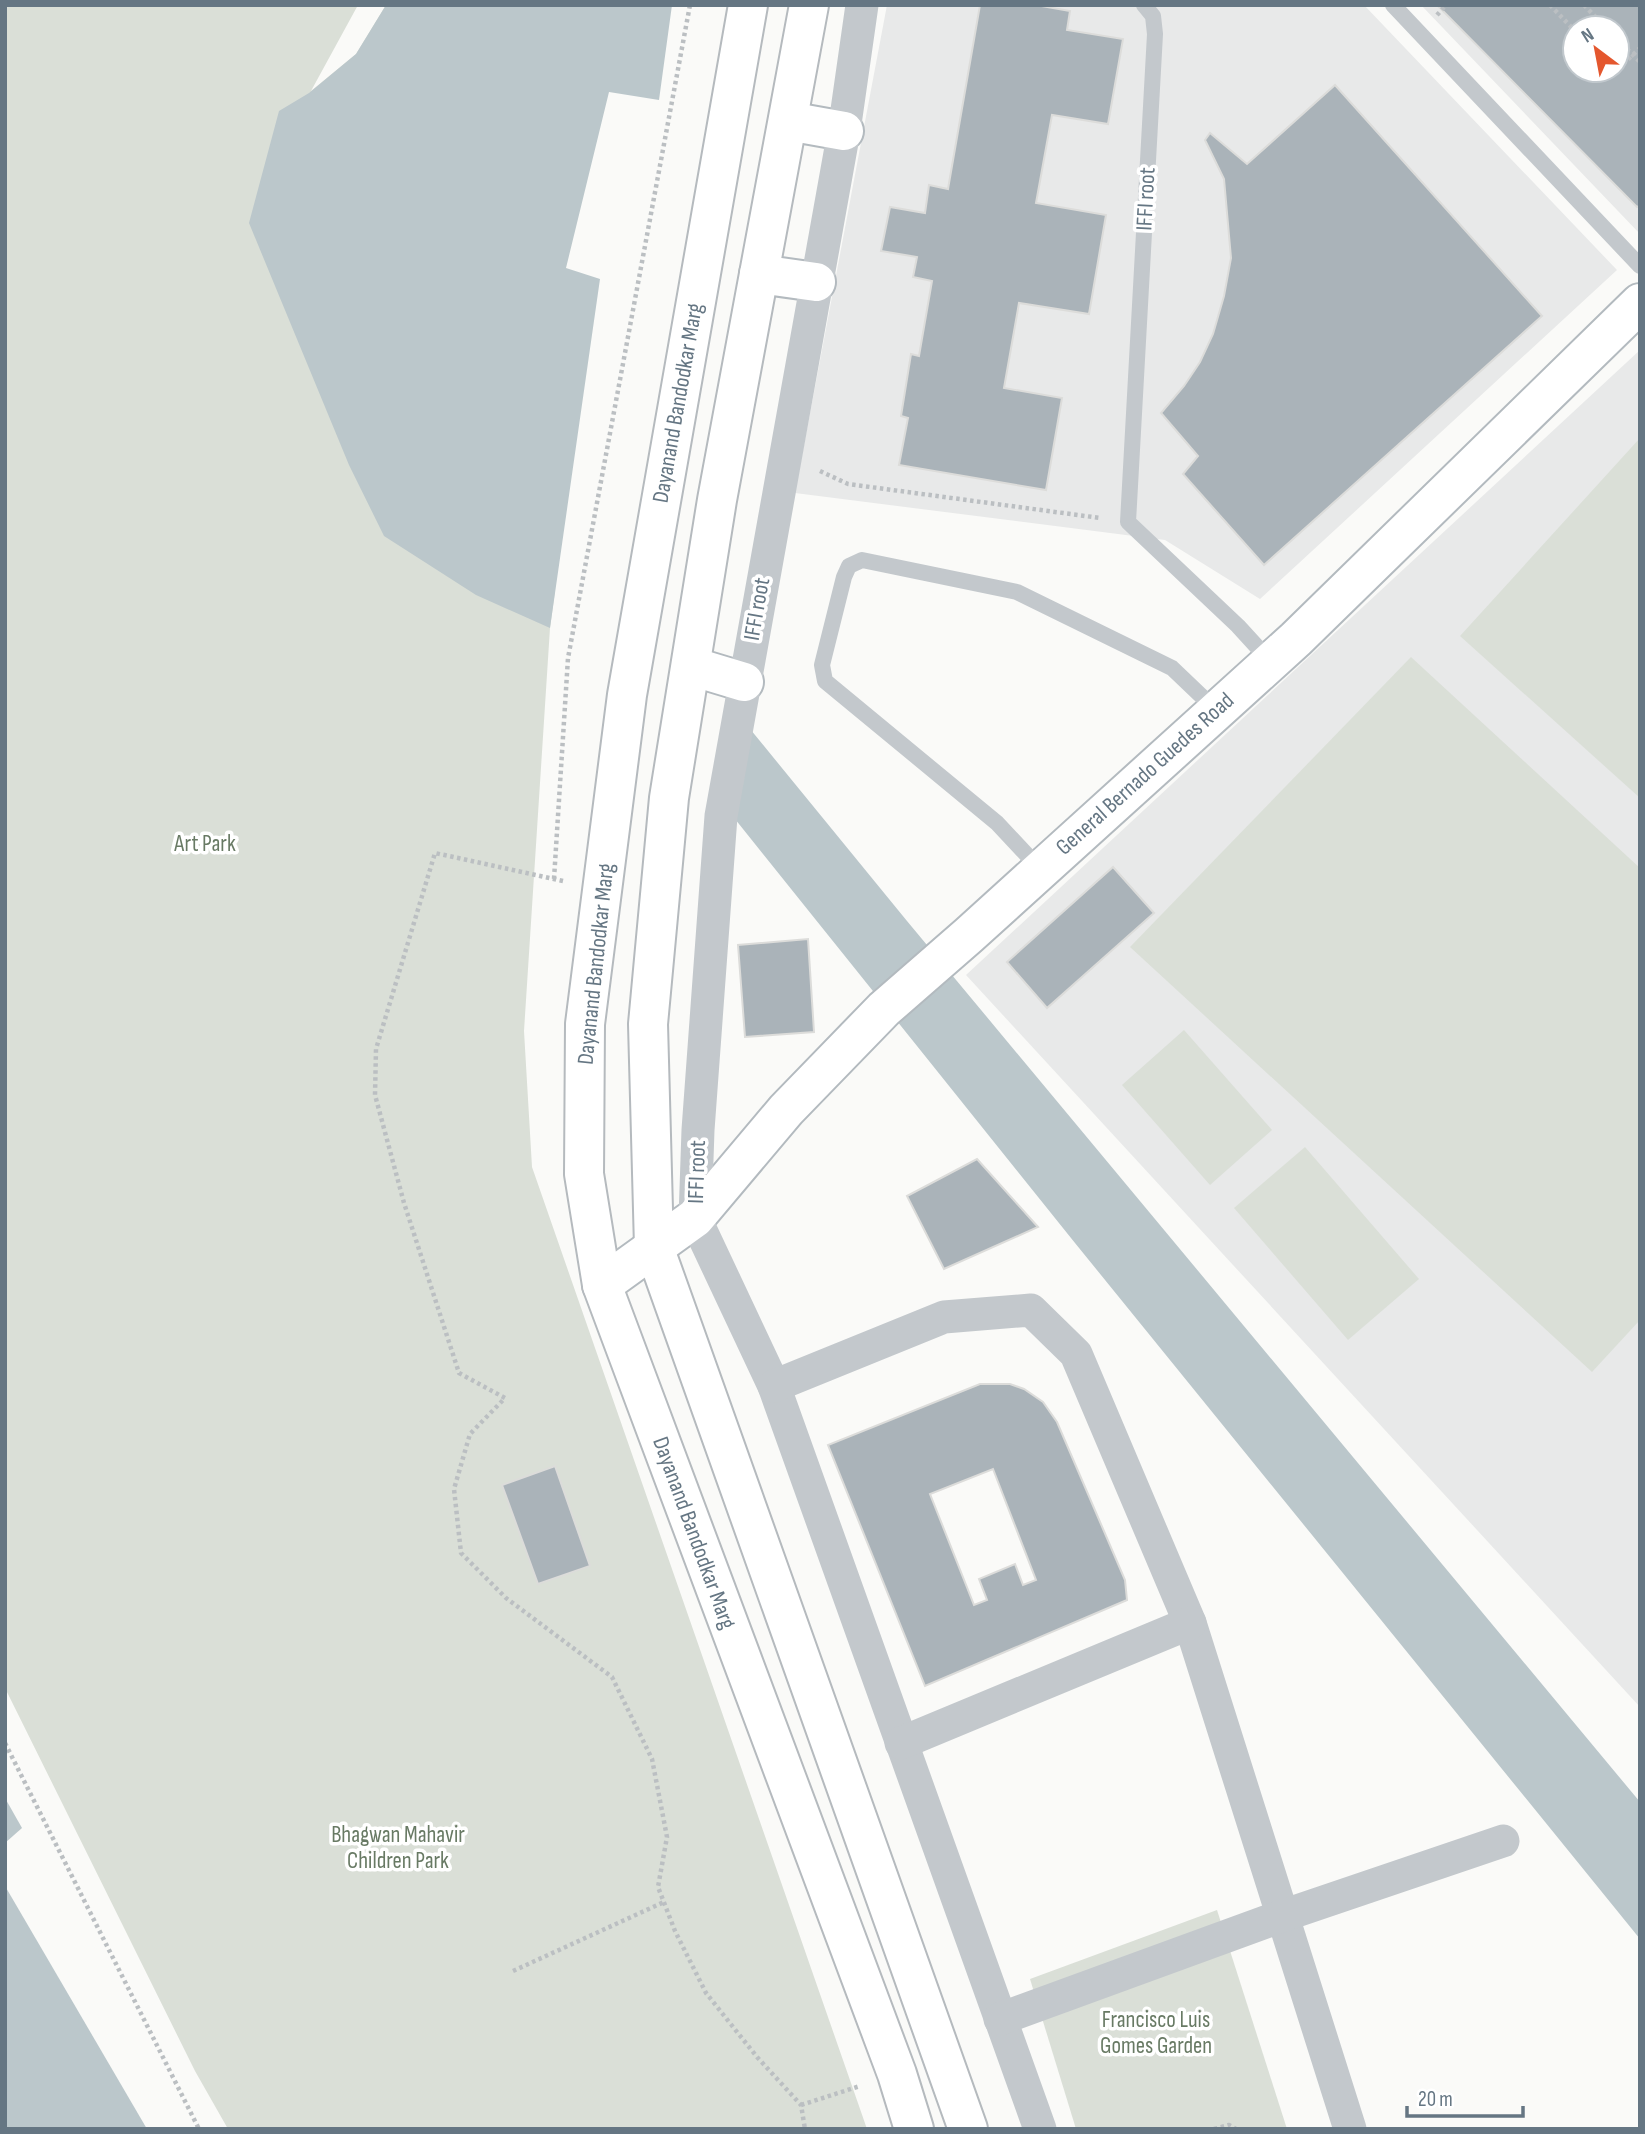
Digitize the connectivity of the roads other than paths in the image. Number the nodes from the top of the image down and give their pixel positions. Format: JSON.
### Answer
{"nodes":[{"id":1,"x":748,"y":5,"type":"edge"},
{"id":2,"x":809,"y":5,"type":"edge"},
{"id":3,"x":862,"y":5,"type":"edge"},
{"id":4,"x":1144,"y":5,"type":"edge"},
{"id":5,"x":1393,"y":5,"type":"edge"},
{"id":6,"x":788,"y":121,"type":"junction"},
{"id":7,"x":844,"y":131,"type":"junction"},
{"id":8,"x":1640,"y":266,"type":"edge"},
{"id":9,"x":759,"y":274,"type":"junction"},
{"id":10,"x":816,"y":282,"type":"junction"},
{"id":11,"x":1640,"y":303,"type":"edge"},
{"id":12,"x":1270,"y":661,"type":"junction"},
{"id":13,"x":691,"y":666,"type":"junction"},
{"id":14,"x":744,"y":682,"type":"junction"},
{"id":15,"x":1216,"y":710,"type":"junction"},
{"id":16,"x":1040,"y":869,"type":"junction"},
{"id":17,"x":695,"y":1218,"type":"junction"},
{"id":18,"x":654,"y":1247,"type":"junction"},
{"id":19,"x":601,"y":1284,"type":"junction"},
{"id":20,"x":774,"y":1386,"type":"junction"},
{"id":21,"x":1190,"y":1623,"type":"junction"},
{"id":22,"x":901,"y":1743,"type":"junction"},
{"id":23,"x":1503,"y":1841,"type":"dead end"},
{"id":24,"x":1282,"y":1916,"type":"junction"},
{"id":25,"x":1000,"y":2019,"type":"junction"},
{"id":26,"x":914,"y":2129,"type":"edge"},
{"id":27,"x":968,"y":2129,"type":"edge"},
{"id":28,"x":1040,"y":2129,"type":"edge"},
{"id":29,"x":1350,"y":2129,"type":"edge"}],
"edges":[{"from":1,"to":19,"type":"main road","name":"Dayanand Bandodkar Marg"},
{"from":2,"to":6,"type":"main road"},
{"from":3,"to":7,"type":"street","name":"IFFI root"},
{"from":4,"to":12,"type":"lane","name":"IFFI root"},
{"from":5,"to":8,"type":"lane"},
{"from":6,"to":7,"type":"main road"},
{"from":6,"to":9,"type":"main road"},
{"from":7,"to":10,"type":"street","name":"IFFI root"},
{"from":9,"to":10,"type":"main road"},
{"from":9,"to":13,"type":"main road"},
{"from":10,"to":14,"type":"street","name":"IFFI root"},
{"from":11,"to":12,"type":"main road","name":"General Bernado Guedes Road"},
{"from":12,"to":15,"type":"main road","name":"General Bernado Guedes Road"},
{"from":13,"to":14,"type":"main road"},
{"from":13,"to":18,"type":"main road"},
{"from":14,"to":17,"type":"street","name":"IFFI root"},
{"from":15,"to":16,"type":"main road","name":"General Bernado Guedes Road"},
{"from":15,"to":16,"type":"lane"},
{"from":16,"to":17,"type":"main road","name":"General Bernado Guedes Road"},
{"from":17,"to":18,"type":"main road","name":"General Bernado Guedes Road"},
{"from":17,"to":20,"type":"street"},
{"from":18,"to":19,"type":"main road","name":"General Bernado Guedes Road"},
{"from":18,"to":27,"type":"main road"},
{"from":19,"to":26,"type":"main road","name":"Dayanand Bandodkar Marg"},
{"from":20,"to":21,"type":"street"},
{"from":20,"to":22,"type":"street"},
{"from":21,"to":22,"type":"street"},
{"from":21,"to":24,"type":"street"},
{"from":22,"to":25,"type":"street"},
{"from":23,"to":24,"type":"street"},
{"from":24,"to":25,"type":"street"},
{"from":24,"to":29,"type":"street"},
{"from":25,"to":28,"type":"street"}]}
